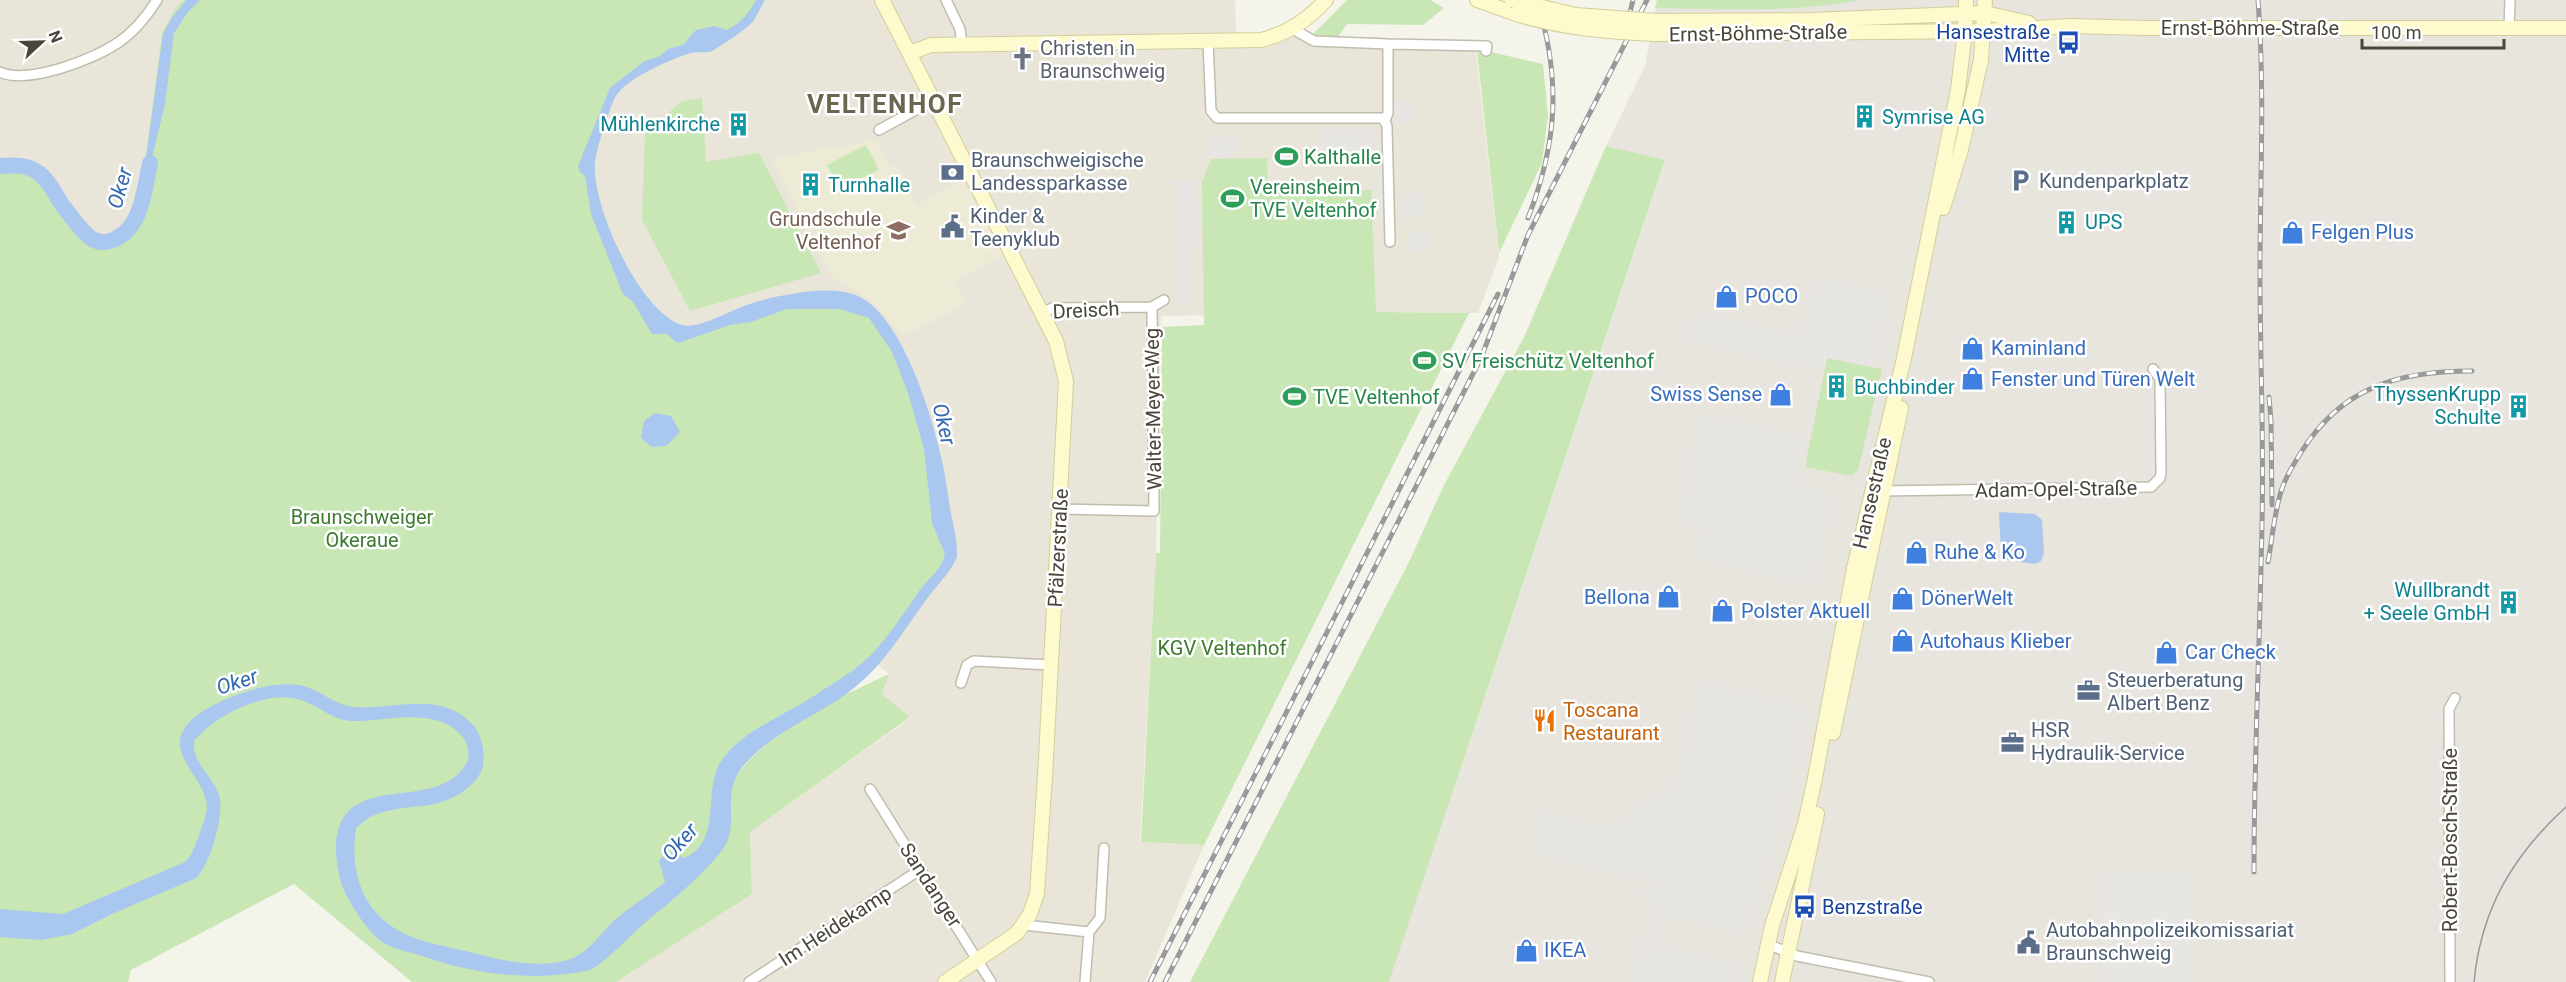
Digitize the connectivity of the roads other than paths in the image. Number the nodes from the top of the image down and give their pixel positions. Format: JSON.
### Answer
{"nodes":[{"id":1,"x":157,"y":0,"type":"edge"},
{"id":2,"x":882,"y":0,"type":"edge"},
{"id":3,"x":946,"y":0,"type":"edge"},
{"id":4,"x":1326,"y":0,"type":"edge"},
{"id":5,"x":1477,"y":0,"type":"edge"},
{"id":6,"x":1511,"y":0,"type":"edge"},
{"id":7,"x":2510,"y":0,"type":"edge"},
{"id":8,"x":1966,"y":7,"type":"edge"},
{"id":9,"x":1985,"y":7,"type":"edge"},
{"id":10,"x":2043,"y":26,"type":"junction"},
{"id":11,"x":1291,"y":28,"type":"junction"},
{"id":12,"x":1657,"y":28,"type":"junction"},
{"id":13,"x":2509,"y":28,"type":"junction"},
{"id":14,"x":2566,"y":28,"type":"edge"},
{"id":15,"x":1965,"y":31,"type":"junction"},
{"id":16,"x":1983,"y":31,"type":"junction"},
{"id":17,"x":1208,"y":42,"type":"junction"},
{"id":18,"x":1388,"y":44,"type":"junction"},
{"id":19,"x":962,"y":45,"type":"junction"},
{"id":20,"x":1486,"y":51,"type":"dead end"},
{"id":21,"x":910,"y":53,"type":"junction"},
{"id":22,"x":0,"y":72,"type":"edge"},
{"id":23,"x":934,"y":100,"type":"junction"},
{"id":24,"x":1385,"y":121,"type":"junction"},
{"id":25,"x":879,"y":130,"type":"dead end"},
{"id":26,"x":1390,"y":242,"type":"dead end"},
{"id":27,"x":1164,"y":300,"type":"dead end"},
{"id":28,"x":1152,"y":307,"type":"junction"},
{"id":29,"x":1042,"y":313,"type":"junction"},
{"id":30,"x":2153,"y":369,"type":"dead end"},
{"id":31,"x":1878,"y":490,"type":"junction"},
{"id":32,"x":1059,"y":509,"type":"junction"},
{"id":33,"x":1052,"y":665,"type":"junction"},
{"id":34,"x":961,"y":684,"type":"dead end"},
{"id":35,"x":2455,"y":699,"type":"dead end"},
{"id":36,"x":870,"y":789,"type":"dead end"},
{"id":37,"x":1104,"y":848,"type":"dead end"},
{"id":38,"x":921,"y":869,"type":"junction"},
{"id":39,"x":1024,"y":925,"type":"junction"},
{"id":40,"x":1089,"y":932,"type":"junction"},
{"id":41,"x":1767,"y":944,"type":"junction"},
{"id":42,"x":1788,"y":954,"type":"junction"},
{"id":43,"x":979,"y":960,"type":"junction"},
{"id":44,"x":749,"y":982,"type":"edge"},
{"id":45,"x":945,"y":982,"type":"edge"},
{"id":46,"x":991,"y":982,"type":"edge"},
{"id":47,"x":1085,"y":982,"type":"edge"},
{"id":48,"x":1760,"y":982,"type":"edge"},
{"id":49,"x":1782,"y":982,"type":"edge"},
{"id":50,"x":1929,"y":982,"type":"edge"},
{"id":51,"x":2450,"y":982,"type":"edge"}],
"edges":[{"from":1,"to":22,"type":"street"},
{"from":2,"to":21,"type":"street","name":"Pfälzerstraße"},
{"from":3,"to":19,"type":"street"},
{"from":4,"to":11,"type":"street"},
{"from":5,"to":12,"type":"street","name":"Ernst-Böhme-Straße","bridge":true},
{"from":6,"to":12,"type":"street","name":"Ernst-Böhme-Straße","bridge":true},
{"from":7,"to":13,"type":"street"},
{"from":8,"to":9,"type":"street","name":"Ernst-Böhme-Straße"},
{"from":8,"to":12,"type":"street","name":"Ernst-Böhme-Straße"},
{"from":8,"to":15,"type":"street","name":"Hansestraße"},
{"from":9,"to":10,"type":"street","name":"Ernst-Böhme-Straße"},
{"from":9,"to":16,"type":"street","name":"Hansestraße"},
{"from":10,"to":13,"type":"street","name":"Ernst-Böhme-Straße"},
{"from":10,"to":16,"type":"street","name":"Ernst-Böhme-Straße"},
{"from":11,"to":17,"type":"street"},
{"from":11,"to":18,"type":"street"},
{"from":12,"to":15,"type":"street","name":"Ernst-Böhme-Straße"},
{"from":13,"to":14,"type":"street","name":"Ernst-Böhme-Straße"},
{"from":15,"to":16,"type":"street","name":"Ernst-Böhme-Straße"},
{"from":15,"to":31,"type":"street","name":"Hansestraße"},
{"from":16,"to":31,"type":"street","name":"Hansestraße"},
{"from":17,"to":19,"type":"street"},
{"from":17,"to":24,"type":"street"},
{"from":18,"to":20,"type":"street"},
{"from":18,"to":24,"type":"street"},
{"from":19,"to":21,"type":"street"},
{"from":21,"to":23,"type":"street","name":"Pfälzerstraße"},
{"from":23,"to":25,"type":"street"},
{"from":23,"to":29,"type":"street","name":"Pfälzerstraße"},
{"from":24,"to":26,"type":"street"},
{"from":27,"to":28,"type":"street","name":"Dreisch"},
{"from":28,"to":29,"type":"street","name":"Dreisch"},
{"from":28,"to":32,"type":"street","name":"Walter-Meyer-Weg"},
{"from":29,"to":32,"type":"street","name":"Pfälzerstraße"},
{"from":30,"to":31,"type":"street","name":"Adam-Opel-Straße"},
{"from":31,"to":41,"type":"street","name":"Hansestraße"},
{"from":31,"to":42,"type":"street","name":"Hansestraße"},
{"from":32,"to":33,"type":"street","name":"Pfälzerstraße"},
{"from":33,"to":34,"type":"street"},
{"from":33,"to":39,"type":"street","name":"Pfälzerstraße"},
{"from":35,"to":51,"type":"street","name":"Robert-Bosch-Straße"},
{"from":36,"to":38,"type":"street","name":"Sandanger"},
{"from":37,"to":40,"type":"street"},
{"from":38,"to":43,"type":"street","name":"Sandanger"},
{"from":38,"to":44,"type":"street","name":"Im Heidekamp"},
{"from":39,"to":40,"type":"street"},
{"from":39,"to":43,"type":"street","name":"Pfälzerstraße"},
{"from":40,"to":47,"type":"street"},
{"from":41,"to":42,"type":"street"},
{"from":41,"to":48,"type":"street","name":"Hansestraße"},
{"from":42,"to":49,"type":"street","name":"Hansestraße"},
{"from":42,"to":50,"type":"street"},
{"from":43,"to":45,"type":"street","name":"Pfälzerstraße"},
{"from":43,"to":46,"type":"street","name":"Sandanger"}]}
